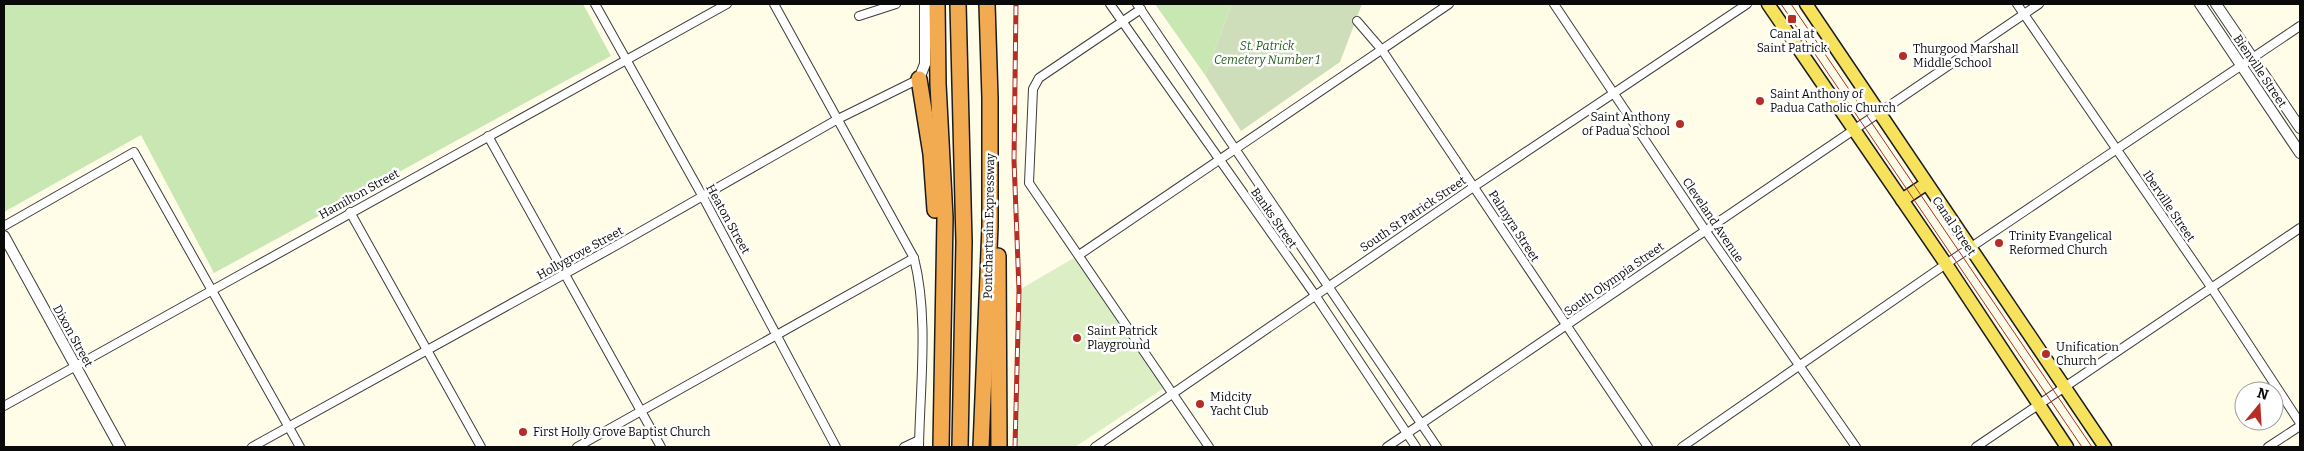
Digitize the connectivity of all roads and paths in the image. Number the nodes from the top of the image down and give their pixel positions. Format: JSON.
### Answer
{"nodes":[{"id":1,"x":595,"y":4,"type":"edge"},
{"id":2,"x":726,"y":4,"type":"edge"},
{"id":3,"x":774,"y":4,"type":"edge"},
{"id":4,"x":896,"y":4,"type":"edge"},
{"id":5,"x":925,"y":4,"type":"edge"},
{"id":6,"x":937,"y":4,"type":"edge"},
{"id":7,"x":958,"y":4,"type":"edge"},
{"id":8,"x":987,"y":4,"type":"edge"},
{"id":9,"x":1110,"y":4,"type":"edge"},
{"id":10,"x":1449,"y":4,"type":"edge"},
{"id":11,"x":1554,"y":4,"type":"edge"},
{"id":12,"x":1746,"y":4,"type":"edge"},
{"id":13,"x":1768,"y":4,"type":"edge"},
{"id":14,"x":1806,"y":4,"type":"edge"},
{"id":15,"x":2017,"y":4,"type":"edge"},
{"id":16,"x":2039,"y":4,"type":"edge"},
{"id":17,"x":2200,"y":4,"type":"edge"},
{"id":18,"x":2216,"y":4,"type":"edge"},
{"id":19,"x":1139,"y":6,"type":"edge"},
{"id":20,"x":2024,"y":14,"type":"junction"},
{"id":21,"x":859,"y":16,"type":"dead end"},
{"id":22,"x":1357,"y":21,"type":"dead end"},
{"id":23,"x":1121,"y":22,"type":"junction"},
{"id":24,"x":2300,"y":26,"type":"edge"},
{"id":25,"x":1382,"y":50,"type":"junction"},
{"id":26,"x":2253,"y":58,"type":"junction"},
{"id":27,"x":626,"y":60,"type":"junction"},
{"id":28,"x":2242,"y":66,"type":"junction"},
{"id":29,"x":919,"y":79,"type":"junction"},
{"id":30,"x":1615,"y":93,"type":"junction"},
{"id":31,"x":1880,"y":114,"type":"junction"},
{"id":32,"x":838,"y":119,"type":"junction"},
{"id":33,"x":2300,"y":128,"type":"edge"},
{"id":34,"x":1855,"y":130,"type":"junction"},
{"id":35,"x":488,"y":136,"type":"junction"},
{"id":36,"x":1235,"y":148,"type":"junction"},
{"id":37,"x":2117,"y":151,"type":"junction"},
{"id":38,"x":2300,"y":152,"type":"edge"},
{"id":39,"x":1219,"y":159,"type":"junction"},
{"id":40,"x":1926,"y":184,"type":"junction"},
{"id":41,"x":1475,"y":186,"type":"junction"},
{"id":42,"x":703,"y":197,"type":"junction"},
{"id":43,"x":1902,"y":200,"type":"junction"},
{"id":44,"x":350,"y":212,"type":"junction"},
{"id":45,"x":4,"y":226,"type":"edge"},
{"id":46,"x":990,"y":226,"type":"junction"},
{"id":47,"x":2300,"y":228,"type":"edge"},
{"id":48,"x":1705,"y":230,"type":"junction"},
{"id":49,"x":4,"y":236,"type":"edge"},
{"id":50,"x":1969,"y":249,"type":"junction"},
{"id":51,"x":1079,"y":255,"type":"junction"},
{"id":52,"x":914,"y":258,"type":"junction"},
{"id":53,"x":1946,"y":264,"type":"junction"},
{"id":54,"x":564,"y":274,"type":"junction"},
{"id":55,"x":1328,"y":286,"type":"junction"},
{"id":56,"x":2211,"y":287,"type":"junction"},
{"id":57,"x":211,"y":290,"type":"junction"},
{"id":58,"x":1315,"y":295,"type":"junction"},
{"id":59,"x":1566,"y":326,"type":"junction"},
{"id":60,"x":943,"y":330,"type":"junction"},
{"id":61,"x":778,"y":336,"type":"junction"},
{"id":62,"x":428,"y":350,"type":"junction"},
{"id":63,"x":74,"y":365,"type":"junction"},
{"id":64,"x":1799,"y":368,"type":"junction"},
{"id":65,"x":2063,"y":387,"type":"junction"},
{"id":66,"x":1173,"y":394,"type":"junction"},
{"id":67,"x":2037,"y":404,"type":"junction"},
{"id":68,"x":4,"y":406,"type":"edge"},
{"id":69,"x":641,"y":411,"type":"junction"},
{"id":70,"x":1421,"y":424,"type":"junction"},
{"id":71,"x":2300,"y":424,"type":"edge"},
{"id":72,"x":289,"y":427,"type":"junction"},
{"id":73,"x":1406,"y":434,"type":"junction"},
{"id":74,"x":919,"y":444,"type":"edge"},
{"id":75,"x":120,"y":447,"type":"edge"},
{"id":76,"x":252,"y":447,"type":"edge"},
{"id":77,"x":300,"y":447,"type":"edge"},
{"id":78,"x":481,"y":447,"type":"edge"},
{"id":79,"x":577,"y":447,"type":"edge"},
{"id":80,"x":661,"y":447,"type":"edge"},
{"id":81,"x":836,"y":447,"type":"edge"},
{"id":82,"x":904,"y":447,"type":"edge"},
{"id":83,"x":941,"y":447,"type":"edge"},
{"id":84,"x":960,"y":447,"type":"edge"},
{"id":85,"x":982,"y":447,"type":"edge"},
{"id":86,"x":999,"y":447,"type":"edge"},
{"id":87,"x":1095,"y":447,"type":"edge"},
{"id":88,"x":1209,"y":447,"type":"edge"},
{"id":89,"x":1387,"y":447,"type":"edge"},
{"id":90,"x":1416,"y":447,"type":"edge"},
{"id":91,"x":1438,"y":447,"type":"edge"},
{"id":92,"x":1648,"y":447,"type":"edge"},
{"id":93,"x":1682,"y":447,"type":"edge"},
{"id":94,"x":1856,"y":447,"type":"edge"},
{"id":95,"x":1976,"y":447,"type":"edge"},
{"id":96,"x":2067,"y":447,"type":"edge"},
{"id":97,"x":2105,"y":447,"type":"edge"},
{"id":98,"x":2268,"y":447,"type":"edge"}],
"edges":[{"from":1,"to":27,"type":"street","name":"Heaton Street"},
{"from":2,"to":27,"type":"street","name":"Hamilton Street"},
{"from":3,"to":32,"type":"street"},
{"from":4,"to":21,"type":"street"},
{"from":5,"to":29,"type":"street"},
{"from":6,"to":60,"type":"highway"},
{"from":7,"to":84,"type":"highway","name":"Pontchartrain Expressway"},
{"from":8,"to":46,"type":"highway","name":"Pontchartrain Expressway"},
{"from":9,"to":23,"type":"street","name":"Banks Street"},
{"from":10,"to":25,"type":"street"},
{"from":11,"to":30,"type":"street","name":"Cleveland Avenue"},
{"from":12,"to":30,"type":"street","name":"South St Patrick Street"},
{"from":13,"to":34,"type":"main road"},
{"from":14,"to":31,"type":"main road","name":"Canal Street"},
{"from":15,"to":20,"type":"street","name":"Iberville Street"},
{"from":16,"to":20,"type":"street","name":"South Olympia Street"},
{"from":17,"to":28,"type":"street","name":"Bienville Street"},
{"from":18,"to":26,"type":"street","name":"Bienville Street"},
{"from":19,"to":23,"type":"street"},
{"from":19,"to":36,"type":"street","name":"Banks Street"},
{"from":20,"to":31,"type":"street","name":"South Olympia Street"},
{"from":20,"to":37,"type":"street","name":"Iberville Street"},
{"from":22,"to":25,"type":"street","name":"Palmyra Street"},
{"from":23,"to":39,"type":"street","name":"Banks Street"},
{"from":23,"to":51,"type":"street"},
{"from":24,"to":26,"type":"street"},
{"from":25,"to":36,"type":"street"},
{"from":25,"to":41,"type":"street","name":"Palmyra Street"},
{"from":26,"to":28,"type":"street"},
{"from":26,"to":33,"type":"street","name":"Bienville Street"},
{"from":27,"to":35,"type":"street","name":"Hamilton Street"},
{"from":27,"to":42,"type":"street","name":"Heaton Street"},
{"from":28,"to":37,"type":"street"},
{"from":28,"to":38,"type":"street","name":"Bienville Street"},
{"from":29,"to":32,"type":"street","name":"Hollygrove Street"},
{"from":29,"to":60,"type":"highway"},
{"from":30,"to":41,"type":"street","name":"South St Patrick Street"},
{"from":30,"to":48,"type":"street","name":"Cleveland Avenue"},
{"from":31,"to":34,"type":"street","name":"South Olympia Street"},
{"from":31,"to":40,"type":"main road","name":"Canal Street"},
{"from":32,"to":42,"type":"street","name":"Hollygrove Street"},
{"from":32,"to":52,"type":"street"},
{"from":34,"to":43,"type":"main road"},
{"from":34,"to":48,"type":"street","name":"South Olympia Street"},
{"from":35,"to":44,"type":"street","name":"Hamilton Street"},
{"from":35,"to":54,"type":"street"},
{"from":36,"to":39,"type":"street"},
{"from":36,"to":55,"type":"street","name":"Banks Street"},
{"from":37,"to":50,"type":"street"},
{"from":37,"to":56,"type":"street","name":"Iberville Street"},
{"from":39,"to":51,"type":"street"},
{"from":39,"to":58,"type":"street","name":"Banks Street"},
{"from":40,"to":43,"type":"main road"},
{"from":40,"to":50,"type":"main road","name":"Canal Street"},
{"from":41,"to":55,"type":"street","name":"South St Patrick Street"},
{"from":41,"to":59,"type":"street","name":"Palmyra Street"},
{"from":42,"to":54,"type":"street","name":"Hollygrove Street"},
{"from":42,"to":61,"type":"street","name":"Heaton Street"},
{"from":43,"to":53,"type":"main road"},
{"from":44,"to":57,"type":"street","name":"Hamilton Street"},
{"from":44,"to":62,"type":"street"},
{"from":45,"to":57,"type":"street"},
{"from":46,"to":85,"type":"highway","name":"Pontchartrain Expressway"},
{"from":46,"to":86,"type":"highway"},
{"from":47,"to":56,"type":"street"},
{"from":48,"to":59,"type":"street","name":"South Olympia Street"},
{"from":48,"to":64,"type":"street","name":"Cleveland Avenue"},
{"from":49,"to":63,"type":"street","name":"Dixon Street"},
{"from":50,"to":53,"type":"street"},
{"from":50,"to":65,"type":"main road","name":"Canal Street"},
{"from":51,"to":66,"type":"street"},
{"from":52,"to":61,"type":"street"},
{"from":52,"to":74,"type":"street"},
{"from":53,"to":64,"type":"street"},
{"from":53,"to":67,"type":"main road"},
{"from":54,"to":62,"type":"street","name":"Hollygrove Street"},
{"from":54,"to":69,"type":"street"},
{"from":55,"to":58,"type":"street","name":"South St Patrick Street"},
{"from":55,"to":70,"type":"street","name":"Banks Street"},
{"from":56,"to":65,"type":"street"},
{"from":56,"to":71,"type":"street","name":"Iberville Street"},
{"from":57,"to":63,"type":"street","name":"Hamilton Street"},
{"from":57,"to":72,"type":"street"},
{"from":58,"to":66,"type":"street","name":"South St Patrick Street"},
{"from":58,"to":73,"type":"street","name":"Banks Street"},
{"from":59,"to":70,"type":"street","name":"South Olympia Street"},
{"from":59,"to":92,"type":"street","name":"Palmyra Street"},
{"from":60,"to":83,"type":"highway"},
{"from":61,"to":69,"type":"street"},
{"from":61,"to":81,"type":"street","name":"Heaton Street"},
{"from":62,"to":72,"type":"street","name":"Hollygrove Street"},
{"from":62,"to":78,"type":"street"},
{"from":63,"to":68,"type":"street","name":"Hamilton Street"},
{"from":63,"to":75,"type":"street","name":"Dixon Street"},
{"from":64,"to":93,"type":"street"},
{"from":64,"to":94,"type":"street","name":"Cleveland Avenue"},
{"from":65,"to":67,"type":"street"},
{"from":65,"to":97,"type":"main road","name":"Canal Street"},
{"from":66,"to":87,"type":"street","name":"South St Patrick Street"},
{"from":66,"to":88,"type":"street"},
{"from":67,"to":95,"type":"street"},
{"from":67,"to":96,"type":"main road"},
{"from":69,"to":79,"type":"street"},
{"from":69,"to":80,"type":"street"},
{"from":70,"to":73,"type":"street","name":"South Olympia Street"},
{"from":70,"to":91,"type":"street","name":"Banks Street"},
{"from":71,"to":98,"type":"street"},
{"from":72,"to":76,"type":"street","name":"Hollygrove Street"},
{"from":72,"to":77,"type":"street"},
{"from":73,"to":89,"type":"street","name":"South Olympia Street"},
{"from":73,"to":90,"type":"street","name":"Banks Street"},
{"from":74,"to":82,"type":"street"}]}
